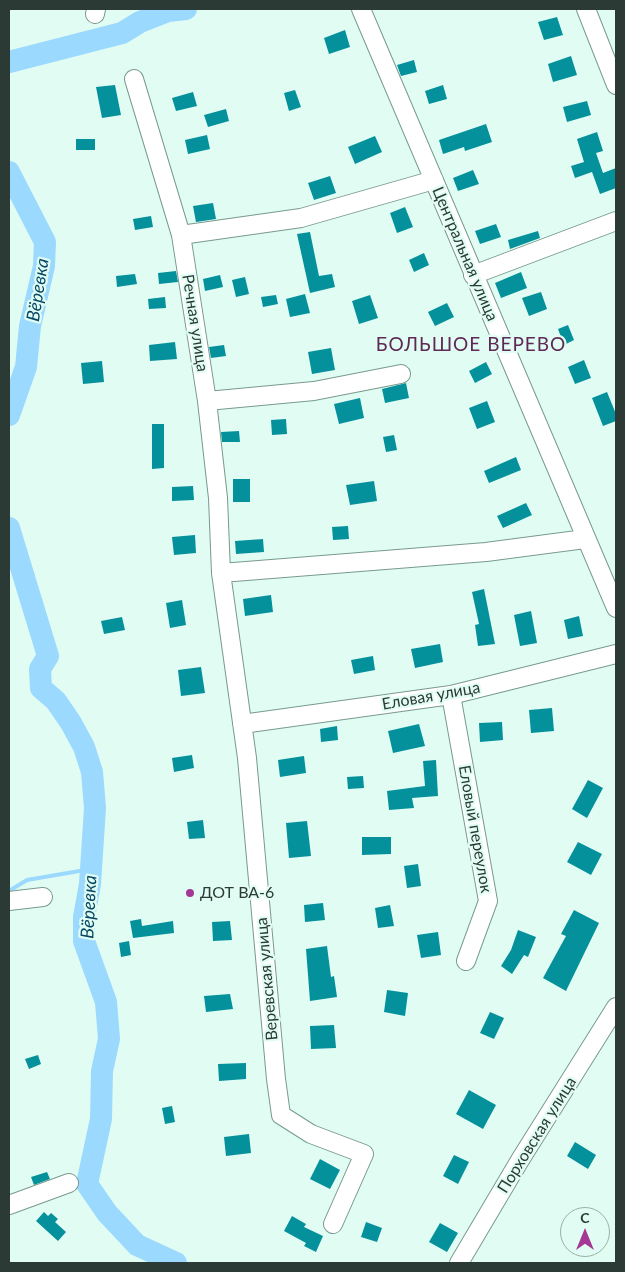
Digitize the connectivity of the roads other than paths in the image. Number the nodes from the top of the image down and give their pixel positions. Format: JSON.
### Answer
{"nodes":[{"id":1,"x":361,"y":9,"type":"edge"},
{"id":2,"x":586,"y":9,"type":"edge"},
{"id":3,"x":134,"y":79,"type":"dead end"},
{"id":4,"x":616,"y":85,"type":"edge"},
{"id":5,"x":434,"y":180,"type":"junction"},
{"id":6,"x":616,"y":221,"type":"edge"},
{"id":7,"x":181,"y":235,"type":"junction"},
{"id":8,"x":473,"y":275,"type":"junction"},
{"id":9,"x":401,"y":374,"type":"dead end"},
{"id":10,"x":207,"y":401,"type":"junction"},
{"id":11,"x":585,"y":538,"type":"junction"},
{"id":12,"x":221,"y":572,"type":"junction"},
{"id":13,"x":616,"y":608,"type":"edge"},
{"id":14,"x":616,"y":654,"type":"edge"},
{"id":15,"x":450,"y":695,"type":"junction"},
{"id":16,"x":242,"y":724,"type":"junction"},
{"id":17,"x":43,"y":897,"type":"dead end"},
{"id":18,"x":9,"y":901,"type":"edge"},
{"id":19,"x":466,"y":960,"type":"dead end"},
{"id":20,"x":616,"y":1007,"type":"edge"},
{"id":21,"x":69,"y":1183,"type":"dead end"},
{"id":22,"x":9,"y":1205,"type":"edge"},
{"id":23,"x":333,"y":1224,"type":"dead end"},
{"id":24,"x":459,"y":1263,"type":"edge"}],
"edges":[{"from":1,"to":5,"type":"street","name":"Центральная улица"},
{"from":2,"to":4,"type":"street"},
{"from":3,"to":7,"type":"street","name":"Речная улица"},
{"from":5,"to":7,"type":"street"},
{"from":5,"to":8,"type":"street","name":"Центральная улица"},
{"from":6,"to":8,"type":"street"},
{"from":7,"to":10,"type":"street","name":"Речная улица"},
{"from":8,"to":11,"type":"street","name":"Центральная улица"},
{"from":9,"to":10,"type":"street"},
{"from":10,"to":12,"type":"street","name":"Речная улица"},
{"from":11,"to":12,"type":"street"},
{"from":11,"to":13,"type":"street","name":"Центральная улица"},
{"from":12,"to":16,"type":"street","name":"Веревская улица"},
{"from":14,"to":15,"type":"street","name":"Еловая улица"},
{"from":15,"to":16,"type":"street","name":"Еловая улица"},
{"from":15,"to":19,"type":"street","name":"Еловый переулок"},
{"from":16,"to":23,"type":"street","name":"Веревская улица"},
{"from":17,"to":18,"type":"street"},
{"from":20,"to":24,"type":"street","name":"Порховская улица"},
{"from":21,"to":22,"type":"street"}]}
